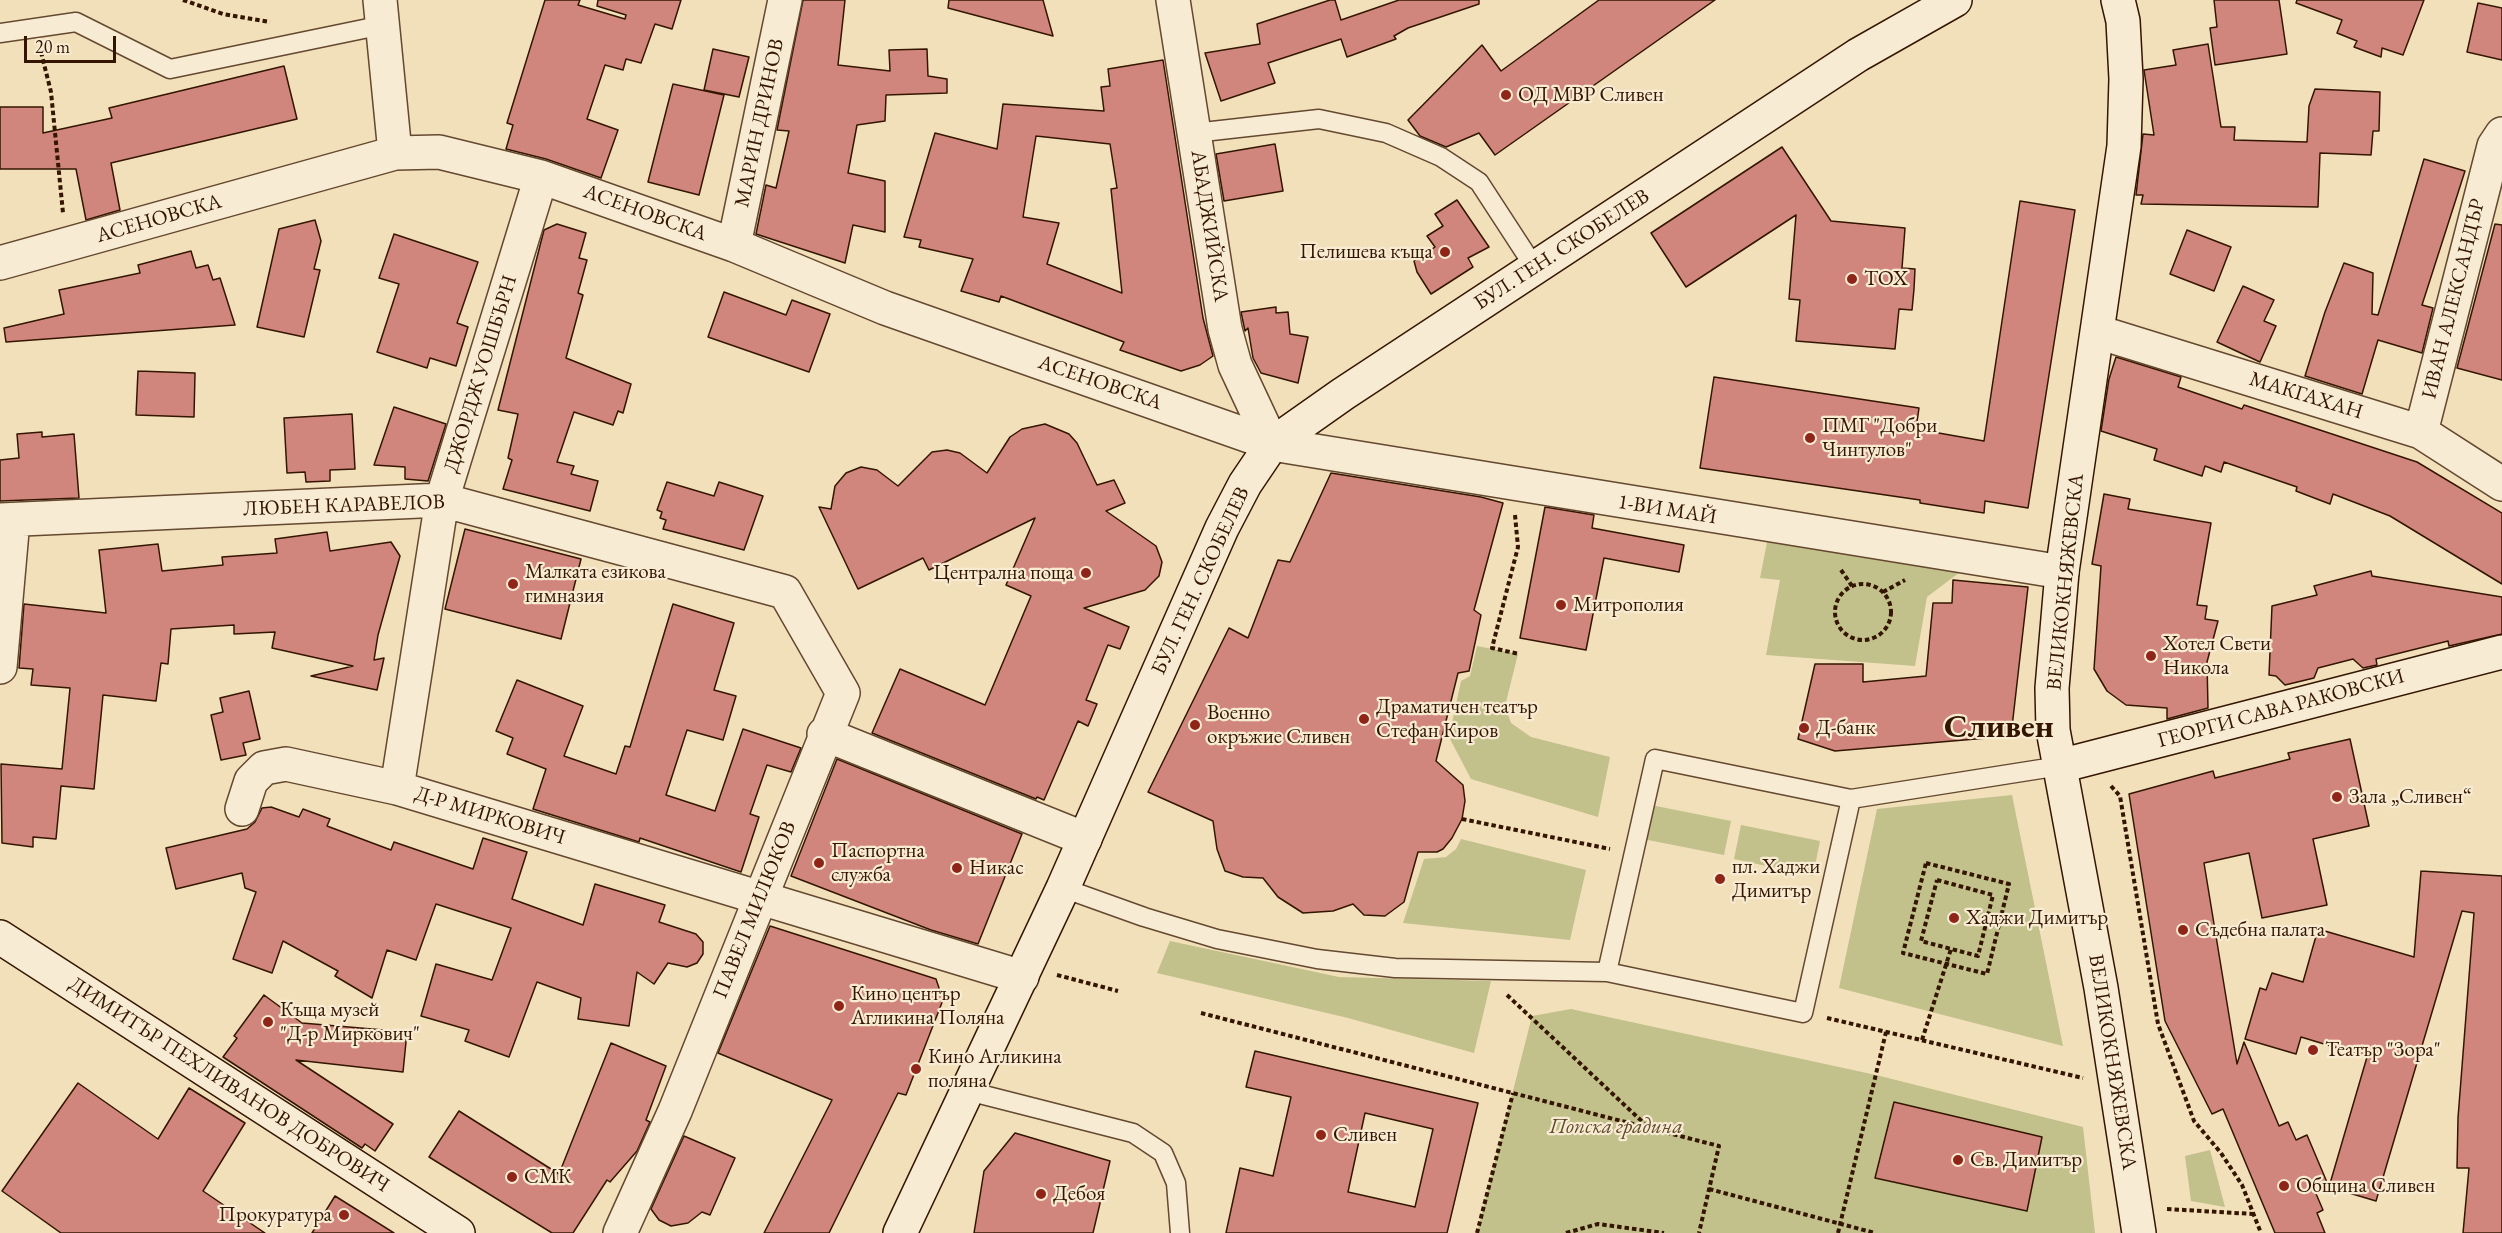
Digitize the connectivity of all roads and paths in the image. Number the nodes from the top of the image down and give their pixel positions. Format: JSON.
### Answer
{"nodes":[{"id":1,"x":183,"y":0,"type":"edge"},
{"id":2,"x":785,"y":0,"type":"edge"},
{"id":3,"x":1173,"y":0,"type":"edge"},
{"id":4,"x":1955,"y":0,"type":"edge"},
{"id":5,"x":2114,"y":7,"type":"edge"},
{"id":6,"x":381,"y":13,"type":"edge"},
{"id":7,"x":277,"y":23,"type":"dead end"},
{"id":8,"x":35,"y":28,"type":"junction"},
{"id":9,"x":0,"y":33,"type":"edge"},
{"id":10,"x":1194,"y":133,"type":"junction"},
{"id":11,"x":2502,"y":134,"type":"edge"},
{"id":12,"x":395,"y":153,"type":"junction"},
{"id":13,"x":542,"y":177,"type":"junction"},
{"id":14,"x":69,"y":244,"type":"junction"},
{"id":15,"x":734,"y":245,"type":"junction"},
{"id":16,"x":0,"y":263,"type":"edge"},
{"id":17,"x":1535,"y":268,"type":"junction"},
{"id":18,"x":2098,"y":332,"type":"junction"},
{"id":19,"x":2421,"y":432,"type":"junction"},
{"id":20,"x":1272,"y":444,"type":"junction"},
{"id":21,"x":2502,"y":484,"type":"edge"},
{"id":22,"x":1511,"y":485,"type":"junction"},
{"id":23,"x":442,"y":500,"type":"junction"},
{"id":24,"x":7,"y":520,"type":"edge"},
{"id":25,"x":2062,"y":572,"type":"junction"},
{"id":26,"x":785,"y":592,"type":"joint"},
{"id":27,"x":1881,"y":634,"type":"joint"},
{"id":28,"x":2502,"y":652,"type":"edge"},
{"id":29,"x":1519,"y":654,"type":"dead end"},
{"id":30,"x":0,"y":667,"type":"edge"},
{"id":31,"x":824,"y":734,"type":"junction"},
{"id":32,"x":2073,"y":763,"type":"junction"},
{"id":33,"x":397,"y":788,"type":"junction"},
{"id":34,"x":1851,"y":799,"type":"junction"},
{"id":35,"x":242,"y":809,"type":"dead end"},
{"id":36,"x":1462,"y":819,"type":"dead end"},
{"id":37,"x":1085,"y":839,"type":"junction"},
{"id":38,"x":1634,"y":854,"type":"junction"},
{"id":39,"x":1064,"y":888,"type":"junction"},
{"id":40,"x":760,"y":898,"type":"junction"},
{"id":41,"x":0,"y":937,"type":"edge"},
{"id":42,"x":1951,"y":949,"type":"junction"},
{"id":43,"x":1946,"y":963,"type":"junction"},
{"id":44,"x":1481,"y":969,"type":"junction"},
{"id":45,"x":1024,"y":972,"type":"junction"},
{"id":46,"x":1607,"y":972,"type":"junction"},
{"id":47,"x":1118,"y":991,"type":"dead end"},
{"id":48,"x":1202,"y":1012,"type":"dead end"},
{"id":49,"x":1803,"y":1012,"type":"junction"},
{"id":50,"x":1886,"y":1032,"type":"junction"},
{"id":51,"x":1922,"y":1040,"type":"junction"},
{"id":52,"x":2117,"y":1086,"type":"junction"},
{"id":53,"x":968,"y":1091,"type":"junction"},
{"id":54,"x":1513,"y":1093,"type":"junction"},
{"id":55,"x":1649,"y":1128,"type":"junction"},
{"id":56,"x":1709,"y":1189,"type":"junction"},
{"id":57,"x":2253,"y":1214,"type":"junction"},
{"id":58,"x":2137,"y":1220,"type":"edge"},
{"id":59,"x":1841,"y":1225,"type":"junction"},
{"id":60,"x":458,"y":1233,"type":"edge"},
{"id":61,"x":620,"y":1233,"type":"edge"},
{"id":62,"x":900,"y":1233,"type":"edge"},
{"id":63,"x":1180,"y":1233,"type":"edge"},
{"id":64,"x":1477,"y":1233,"type":"edge"},
{"id":65,"x":1566,"y":1233,"type":"edge"},
{"id":66,"x":1665,"y":1233,"type":"edge"},
{"id":67,"x":1699,"y":1233,"type":"edge"},
{"id":68,"x":1838,"y":1233,"type":"edge"},
{"id":69,"x":1875,"y":1233,"type":"edge"},
{"id":70,"x":2262,"y":1233,"type":"edge"}],
"edges":[{"from":1,"to":7,"type":"path"},
{"from":2,"to":15,"type":"street","name":"МАРИН ДРИНОВ"},
{"from":3,"to":10,"type":"street","name":"АБАДЖИЙСКА"},
{"from":4,"to":17,"type":"street","name":"БУЛ. ГЕН. СКОБЕЛЕВ"},
{"from":5,"to":18,"type":"street","name":"ВЕЛИКОКНЯЖЕВСКА"},
{"from":6,"to":8,"type":"lane"},
{"from":6,"to":12,"type":"street"},
{"from":8,"to":9,"type":"lane"},
{"from":8,"to":14,"type":"path"},
{"from":10,"to":17,"type":"lane"},
{"from":10,"to":20,"type":"street","name":"АБАДЖИЙСКА"},
{"from":11,"to":19,"type":"street","name":"ИВАН АЛЕКСАНДЪР"},
{"from":12,"to":13,"type":"street","name":"АСЕНОВСКА"},
{"from":12,"to":14,"type":"street","name":"АСЕНОВСКА"},
{"from":13,"to":15,"type":"street","name":"АСЕНОВСКА"},
{"from":13,"to":23,"type":"street","name":"ДЖОРДЖ УОШБЪРН"},
{"from":14,"to":16,"type":"street","name":"АСЕНОВСКА"},
{"from":15,"to":20,"type":"street","name":"АСЕНОВСКА"},
{"from":17,"to":20,"type":"street","name":"БУЛ. ГЕН. СКОБЕЛЕВ"},
{"from":18,"to":19,"type":"street","name":"МАКГАХАН"},
{"from":18,"to":25,"type":"street","name":"ВЕЛИКОКНЯЖЕВСКА"},
{"from":19,"to":21,"type":"street","name":"МАКГАХАН"},
{"from":20,"to":22,"type":"street","name":"1-ВИ МАЙ"},
{"from":20,"to":37,"type":"street","name":"БУЛ. ГЕН. СКОБЕЛЕВ"},
{"from":22,"to":25,"type":"street","name":"1-ВИ МАЙ"},
{"from":22,"to":29,"type":"path"},
{"from":23,"to":24,"type":"street","name":"ЛЮБЕН КАРАВЕЛОВ"},
{"from":23,"to":26,"type":"street","name":"ЛЮБЕН КАРАВЕЛОВ"},
{"from":23,"to":33,"type":"street","name":"ДЖОРДЖ УОШБЪРН"},
{"from":24,"to":30,"type":"street"},
{"from":25,"to":32,"type":"street","name":"ВЕЛИКОКНЯЖЕВСКА"},
{"from":26,"to":31,"type":"street","name":"ПАВЕЛ МИЛЮКОВ"},
{"from":27,"to":27,"type":"path"},
{"from":28,"to":32,"type":"street","name":"ГЕОРГИ САВА РАКОВСКИ"},
{"from":31,"to":37,"type":"street"},
{"from":31,"to":40,"type":"street","name":"ПАВЕЛ МИЛЮКОВ"},
{"from":32,"to":34,"type":"lane"},
{"from":32,"to":52,"type":"street","name":"ВЕЛИКОКНЯЖЕВСКА"},
{"from":32,"to":57,"type":"path"},
{"from":33,"to":35,"type":"street","name":"Д-Р МИРКОВИЧ"},
{"from":33,"to":40,"type":"street","name":"Д-Р МИРКОВИЧ"},
{"from":34,"to":38,"type":"lane"},
{"from":34,"to":49,"type":"lane"},
{"from":36,"to":38,"type":"path"},
{"from":37,"to":39,"type":"street","name":"БУЛ. ГЕН. СКОБЕЛЕВ"},
{"from":38,"to":46,"type":"lane"},
{"from":39,"to":44,"type":"lane"},
{"from":39,"to":45,"type":"street","name":"БУЛ. ГЕН. СКОБЕЛЕВ"},
{"from":40,"to":45,"type":"street","name":"Д-Р МИРКОВИЧ"},
{"from":40,"to":61,"type":"street","name":"ПАВЕЛ МИЛЮКОВ"},
{"from":41,"to":60,"type":"street","name":"ДИМИТЪР ПЕХЛИВАНОВ ДОБРОВИЧ"},
{"from":42,"to":42,"type":"path"},
{"from":42,"to":43,"type":"path"},
{"from":43,"to":43,"type":"path"},
{"from":43,"to":51,"type":"path"},
{"from":44,"to":46,"type":"lane"},
{"from":44,"to":55,"type":"path"},
{"from":45,"to":47,"type":"path"},
{"from":45,"to":53,"type":"street","name":"БУЛ. ГЕН. СКОБЕЛЕВ"},
{"from":46,"to":49,"type":"lane"},
{"from":48,"to":54,"type":"path"},
{"from":49,"to":50,"type":"path"},
{"from":50,"to":51,"type":"path"},
{"from":50,"to":59,"type":"path"},
{"from":51,"to":52,"type":"path"},
{"from":52,"to":58,"type":"street","name":"ВЕЛИКОКНЯЖЕВСКА"},
{"from":53,"to":62,"type":"street","name":"БУЛ. ГЕН. СКОБЕЛЕВ"},
{"from":53,"to":63,"type":"lane"},
{"from":54,"to":55,"type":"path"},
{"from":54,"to":64,"type":"path"},
{"from":55,"to":56,"type":"path"},
{"from":56,"to":59,"type":"path"},
{"from":56,"to":67,"type":"path"},
{"from":57,"to":58,"type":"path"},
{"from":57,"to":70,"type":"path"},
{"from":59,"to":68,"type":"path"},
{"from":59,"to":69,"type":"path"},
{"from":65,"to":66,"type":"path"}]}
